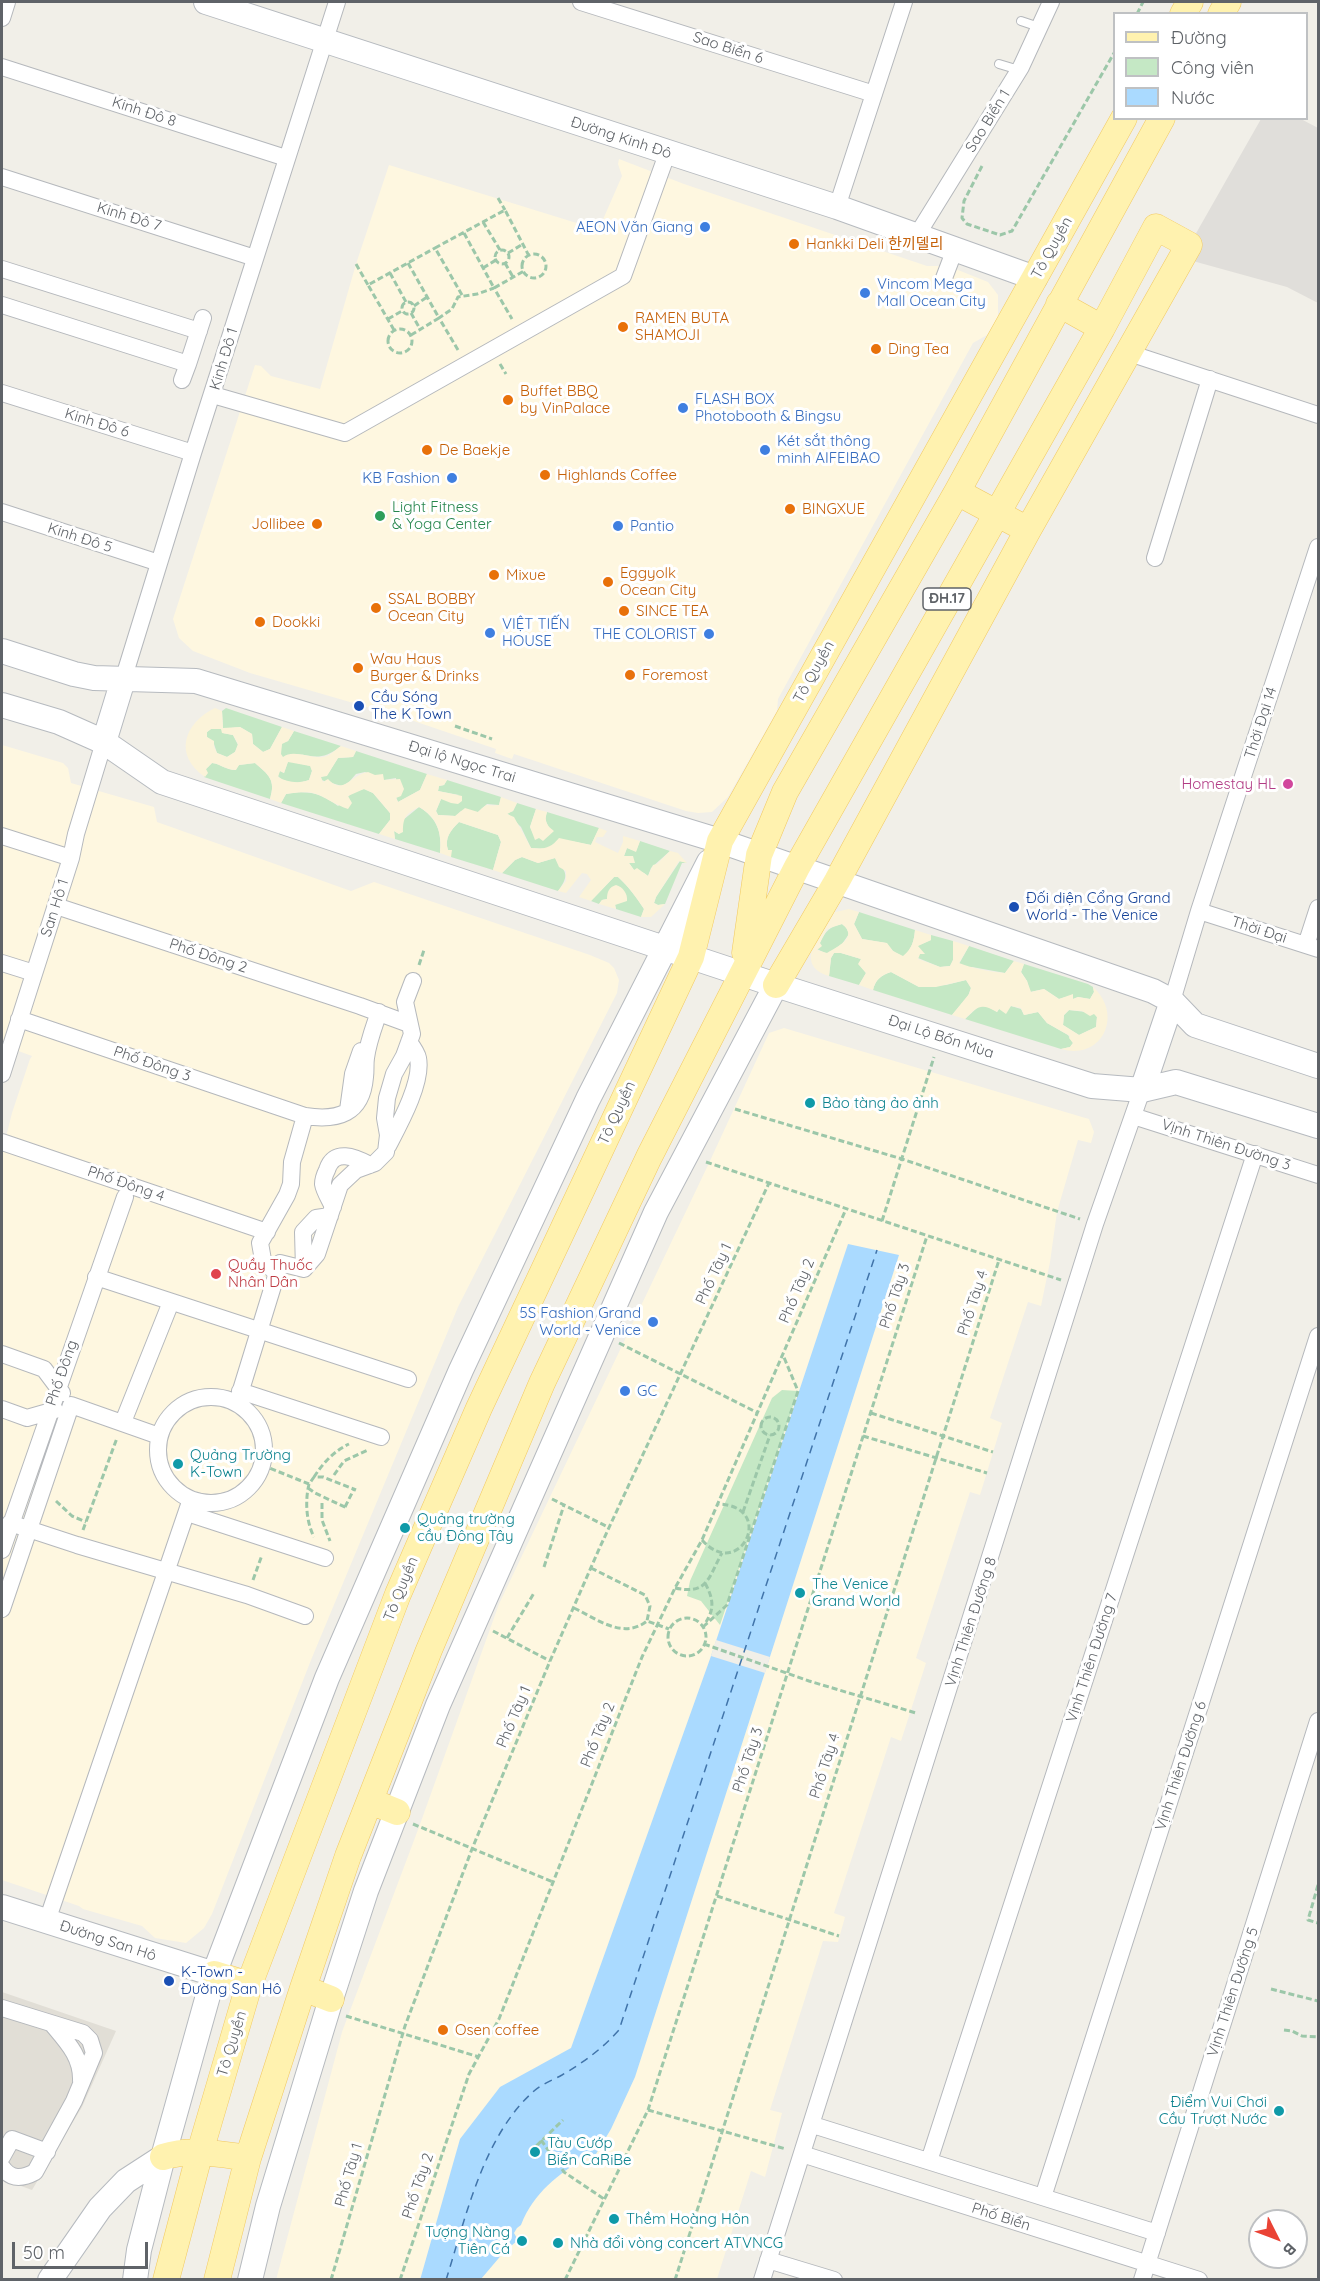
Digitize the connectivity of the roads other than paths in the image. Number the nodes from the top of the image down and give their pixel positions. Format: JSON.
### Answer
{"nodes":[{"id":1,"x":7,"y":2,"type":"edge"},
{"id":2,"x":206,"y":2,"type":"edge"},
{"id":3,"x":337,"y":2,"type":"edge"},
{"id":4,"x":581,"y":2,"type":"edge"},
{"id":5,"x":904,"y":2,"type":"edge"},
{"id":6,"x":1051,"y":2,"type":"edge"},
{"id":7,"x":2,"y":18,"type":"edge"},
{"id":8,"x":1021,"y":21,"type":"dead end"},
{"id":9,"x":1039,"y":27,"type":"junction"},
{"id":10,"x":325,"y":39,"type":"junction"},
{"id":11,"x":999,"y":64,"type":"dead end"},
{"id":12,"x":2,"y":67,"type":"edge"},
{"id":13,"x":1019,"y":70,"type":"junction"},
{"id":14,"x":874,"y":94,"type":"junction"},
{"id":15,"x":1123,"y":120,"type":"edge"},
{"id":16,"x":1161,"y":120,"type":"edge"},
{"id":17,"x":667,"y":153,"type":"junction"},
{"id":18,"x":286,"y":158,"type":"junction"},
{"id":19,"x":2,"y":177,"type":"edge"},
{"id":20,"x":837,"y":207,"type":"junction"},
{"id":21,"x":917,"y":236,"type":"junction"},
{"id":22,"x":955,"y":249,"type":"junction"},
{"id":23,"x":255,"y":258,"type":"junction"},
{"id":24,"x":2,"y":269,"type":"edge"},
{"id":25,"x":944,"y":278,"type":"dead end"},
{"id":26,"x":1035,"y":278,"type":"junction"},
{"id":27,"x":1059,"y":304,"type":"junction"},
{"id":28,"x":2,"y":305,"type":"edge"},
{"id":29,"x":1101,"y":327,"type":"junction"},
{"id":30,"x":1129,"y":353,"type":"junction"},
{"id":31,"x":188,"y":364,"type":"junction"},
{"id":32,"x":1210,"y":379,"type":"junction"},
{"id":33,"x":182,"y":380,"type":"dead end"},
{"id":34,"x":2,"y":393,"type":"edge"},
{"id":35,"x":213,"y":395,"type":"junction"},
{"id":36,"x":1318,"y":413,"type":"edge"},
{"id":37,"x":193,"y":453,"type":"junction"},
{"id":38,"x":957,"y":492,"type":"junction"},
{"id":39,"x":2,"y":512,"type":"edge"},
{"id":40,"x":996,"y":513,"type":"junction"},
{"id":41,"x":1028,"y":530,"type":"junction"},
{"id":42,"x":1318,"y":547,"type":"edge"},
{"id":43,"x":1155,"y":558,"type":"dead end"},
{"id":44,"x":159,"y":563,"type":"junction"},
{"id":45,"x":2,"y":651,"type":"edge"},
{"id":46,"x":123,"y":680,"type":"junction"},
{"id":47,"x":2,"y":705,"type":"edge"},
{"id":48,"x":104,"y":742,"type":"junction"},
{"id":49,"x":2,"y":836,"type":"edge"},
{"id":50,"x":720,"y":841,"type":"junction"},
{"id":51,"x":759,"y":855,"type":"junction"},
{"id":52,"x":71,"y":858,"type":"junction"},
{"id":53,"x":797,"y":867,"type":"junction"},
{"id":54,"x":837,"y":880,"type":"junction"},
{"id":55,"x":56,"y":906,"type":"junction"},
{"id":56,"x":1318,"y":908,"type":"edge"},
{"id":57,"x":1199,"y":911,"type":"junction"},
{"id":58,"x":1312,"y":947,"type":"edge"},
{"id":59,"x":665,"y":948,"type":"junction"},
{"id":60,"x":691,"y":957,"type":"junction"},
{"id":61,"x":2,"y":963,"type":"edge"},
{"id":62,"x":34,"y":972,"type":"junction"},
{"id":63,"x":742,"y":973,"type":"junction"},
{"id":64,"x":413,"y":981,"type":"dead end"},
{"id":65,"x":776,"y":985,"type":"junction"},
{"id":66,"x":1172,"y":1001,"type":"junction"},
{"id":67,"x":379,"y":1012,"type":"junction"},
{"id":68,"x":19,"y":1019,"type":"junction"},
{"id":69,"x":410,"y":1024,"type":"junction"},
{"id":70,"x":409,"y":1042,"type":"junction"},
{"id":71,"x":1318,"y":1066,"type":"edge"},
{"id":72,"x":2,"y":1074,"type":"edge"},
{"id":73,"x":1142,"y":1090,"type":"junction"},
{"id":74,"x":388,"y":1095,"type":"junction"},
{"id":75,"x":409,"y":1103,"type":"junction"},
{"id":76,"x":305,"y":1116,"type":"junction"},
{"id":77,"x":1133,"y":1116,"type":"junction"},
{"id":78,"x":1318,"y":1126,"type":"edge"},
{"id":79,"x":2,"y":1142,"type":"edge"},
{"id":80,"x":386,"y":1152,"type":"junction"},
{"id":81,"x":1255,"y":1154,"type":"junction"},
{"id":82,"x":370,"y":1165,"type":"junction"},
{"id":83,"x":1318,"y":1175,"type":"edge"},
{"id":84,"x":124,"y":1197,"type":"dead end"},
{"id":85,"x":331,"y":1211,"type":"junction"},
{"id":86,"x":267,"y":1232,"type":"junction"},
{"id":87,"x":277,"y":1274,"type":"junction"},
{"id":88,"x":96,"y":1277,"type":"junction"},
{"id":89,"x":171,"y":1302,"type":"junction"},
{"id":90,"x":259,"y":1330,"type":"junction"},
{"id":91,"x":1318,"y":1336,"type":"edge"},
{"id":92,"x":2,"y":1354,"type":"edge"},
{"id":93,"x":408,"y":1379,"type":"dead end"},
{"id":94,"x":58,"y":1387,"type":"junction"},
{"id":95,"x":238,"y":1397,"type":"junction"},
{"id":96,"x":71,"y":1406,"type":"junction"},
{"id":97,"x":2,"y":1409,"type":"edge"},
{"id":98,"x":49,"y":1411,"type":"junction"},
{"id":99,"x":123,"y":1422,"type":"junction"},
{"id":100,"x":376,"y":1435,"type":"road end"},
{"id":101,"x":159,"y":1436,"type":"junction"},
{"id":102,"x":189,"y":1506,"type":"junction"},
{"id":103,"x":10,"y":1523,"type":"junction"},
{"id":104,"x":30,"y":1529,"type":"junction"},
{"id":105,"x":2,"y":1550,"type":"edge"},
{"id":106,"x":326,"y":1553,"type":"road end"},
{"id":107,"x":164,"y":1574,"type":"junction"},
{"id":108,"x":2,"y":1609,"type":"edge"},
{"id":109,"x":305,"y":1616,"type":"dead end"},
{"id":110,"x":1318,"y":1721,"type":"edge"},
{"id":111,"x":370,"y":1801,"type":"junction"},
{"id":112,"x":396,"y":1814,"type":"junction"},
{"id":113,"x":2,"y":1907,"type":"edge"},
{"id":114,"x":47,"y":1921,"type":"junction"},
{"id":115,"x":214,"y":1974,"type":"junction"},
{"id":116,"x":249,"y":1985,"type":"junction"},
{"id":117,"x":303,"y":1988,"type":"junction"},
{"id":118,"x":329,"y":2005,"type":"junction"},
{"id":119,"x":2,"y":2008,"type":"edge"},
{"id":120,"x":813,"y":2124,"type":"junction"},
{"id":121,"x":200,"y":2151,"type":"junction"},
{"id":122,"x":47,"y":2152,"type":"junction"},
{"id":123,"x":802,"y":2154,"type":"junction"},
{"id":124,"x":2,"y":2157,"type":"edge"},
{"id":125,"x":163,"y":2157,"type":"junction"},
{"id":126,"x":248,"y":2158,"type":"junction"},
{"id":127,"x":929,"y":2161,"type":"junction"},
{"id":128,"x":280,"y":2164,"type":"junction"},
{"id":129,"x":2,"y":2168,"type":"edge"},
{"id":130,"x":1043,"y":2197,"type":"junction"},
{"id":131,"x":1157,"y":2233,"type":"junction"},
{"id":132,"x":768,"y":2260,"type":"junction"},
{"id":133,"x":1147,"y":2263,"type":"junction"},
{"id":134,"x":51,"y":2280,"type":"edge"},
{"id":135,"x":135,"y":2280,"type":"edge"},
{"id":136,"x":166,"y":2280,"type":"edge"},
{"id":137,"x":217,"y":2280,"type":"edge"},
{"id":138,"x":250,"y":2280,"type":"edge"},
{"id":139,"x":762,"y":2280,"type":"edge"},
{"id":140,"x":834,"y":2280,"type":"edge"},
{"id":141,"x":1142,"y":2280,"type":"edge"},
{"id":142,"x":1199,"y":2280,"type":"edge"}],
"edges":[{"from":1,"to":7,"type":"street"},
{"from":2,"to":10,"type":"main road","name":"Đường Kinh Đô"},
{"from":3,"to":10,"type":"street","name":"Kinh Đô 1"},
{"from":4,"to":14,"type":"street","name":"Sao Biển 6"},
{"from":5,"to":14,"type":"street"},
{"from":6,"to":9,"type":"street","name":"Sao Biển 1"},
{"from":8,"to":9,"type":"lane"},
{"from":9,"to":13,"type":"street","name":"Sao Biển 1"},
{"from":10,"to":17,"type":"main road","name":"Đường Kinh Đô"},
{"from":10,"to":18,"type":"street","name":"Kinh Đô 1"},
{"from":11,"to":13,"type":"lane"},
{"from":12,"to":18,"type":"street","name":"Kinh Đô 8"},
{"from":13,"to":21,"type":"street","name":"Sao Biển 1"},
{"from":14,"to":20,"type":"street"},
{"from":15,"to":26,"type":"main road","name":"Tô Quyền"},
{"from":16,"to":27,"type":"main road","number":"ĐH.17"},
{"from":17,"to":20,"type":"main road","name":"Đường Kinh Đô"},
{"from":17,"to":35,"type":"street"},
{"from":18,"to":23,"type":"street","name":"Kinh Đô 1"},
{"from":19,"to":23,"type":"street","name":"Kinh Đô 7"},
{"from":20,"to":21,"type":"main road","name":"Đường Kinh Đô"},
{"from":21,"to":22,"type":"main road","name":"Đường Kinh Đô"},
{"from":22,"to":25,"type":"street"},
{"from":22,"to":26,"type":"main road","name":"Đường Kinh Đô"},
{"from":23,"to":35,"type":"street","name":"Kinh Đô 1"},
{"from":24,"to":31,"type":"street"},
{"from":26,"to":50,"type":"main road","name":"Tô Quyền"},
{"from":27,"to":29,"type":"main road"},
{"from":27,"to":38,"type":"main road","number":"ĐH.17"},
{"from":28,"to":31,"type":"street"},
{"from":29,"to":30,"type":"main road","number":"ĐH.17"},
{"from":29,"to":40,"type":"main road","number":"ĐH.17"},
{"from":30,"to":32,"type":"street"},
{"from":30,"to":41,"type":"main road","number":"ĐH.17"},
{"from":31,"to":33,"type":"street"},
{"from":32,"to":36,"type":"street"},
{"from":32,"to":43,"type":"street"},
{"from":34,"to":37,"type":"street","name":"Kinh Đô 6"},
{"from":35,"to":37,"type":"street","name":"Kinh Đô 1"},
{"from":37,"to":44,"type":"street","name":"Kinh Đô 1"},
{"from":38,"to":40,"type":"main road"},
{"from":38,"to":51,"type":"main road","number":"ĐH.17"},
{"from":39,"to":44,"type":"street","name":"Kinh Đô 5"},
{"from":40,"to":41,"type":"main road"},
{"from":40,"to":53,"type":"main road","number":"ĐH.17"},
{"from":41,"to":54,"type":"main road","number":"ĐH.17"},
{"from":42,"to":57,"type":"street","name":"Thời Đại 14"},
{"from":44,"to":46,"type":"street","name":"Kinh Đô 1"},
{"from":45,"to":46,"type":"main road","name":"Đại lộ Ngọc Trai"},
{"from":46,"to":48,"type":"main road"},
{"from":46,"to":50,"type":"main road","name":"Đại lộ Ngọc Trai"},
{"from":47,"to":48,"type":"main road"},
{"from":48,"to":52,"type":"street","name":"San Hô 1"},
{"from":48,"to":59,"type":"main road"},
{"from":49,"to":52,"type":"street"},
{"from":50,"to":51,"type":"main road","name":"Đại lộ Ngọc Trai"},
{"from":50,"to":59,"type":"main road"},
{"from":50,"to":60,"type":"main road","name":"Tô Quyền"},
{"from":51,"to":53,"type":"main road","name":"Đại lộ Ngọc Trai"},
{"from":51,"to":63,"type":"main road","number":"ĐH.17"},
{"from":52,"to":55,"type":"street","name":"San Hô 1"},
{"from":53,"to":54,"type":"main road"},
{"from":53,"to":63,"type":"main road","number":"ĐH.17"},
{"from":54,"to":65,"type":"main road","number":"ĐH.17"},
{"from":54,"to":66,"type":"main road"},
{"from":55,"to":62,"type":"street","name":"San Hô 1"},
{"from":55,"to":67,"type":"street","name":"Phố Đông 2"},
{"from":56,"to":58,"type":"street"},
{"from":57,"to":58,"type":"street","name":"Thời Đại"},
{"from":57,"to":66,"type":"street","name":"Thời Đại 14"},
{"from":59,"to":60,"type":"main road"},
{"from":59,"to":115,"type":"main road"},
{"from":60,"to":63,"type":"main road"},
{"from":60,"to":116,"type":"main road","name":"Tô Quyền"},
{"from":61,"to":62,"type":"street"},
{"from":62,"to":68,"type":"street","name":"San Hô 1"},
{"from":63,"to":65,"type":"main road","name":"Đại Lộ Bốn Mùa"},
{"from":63,"to":111,"type":"main road"},
{"from":64,"to":69,"type":"street"},
{"from":65,"to":73,"type":"main road","name":"Đại Lộ Bốn Mùa"},
{"from":65,"to":112,"type":"main road"},
{"from":66,"to":71,"type":"main road"},
{"from":66,"to":73,"type":"main road"},
{"from":67,"to":69,"type":"street","name":"Phố Đông 2"},
{"from":67,"to":76,"type":"street","name":"Phố Đông 3"},
{"from":68,"to":72,"type":"street","name":"San Hô 1"},
{"from":68,"to":76,"type":"street","name":"Phố Đông 3"},
{"from":69,"to":70,"type":"street"},
{"from":70,"to":74,"type":"street"},
{"from":70,"to":75,"type":"street"},
{"from":73,"to":77,"type":"street","name":"Vịnh Thiên Đường 8"},
{"from":73,"to":78,"type":"main road","name":"Đại Lộ Bốn Mùa"},
{"from":74,"to":75,"type":"street"},
{"from":74,"to":80,"type":"street"},
{"from":75,"to":80,"type":"street"},
{"from":76,"to":86,"type":"street"},
{"from":77,"to":81,"type":"street","name":"Vịnh Thiên Đường 3"},
{"from":77,"to":120,"type":"street","name":"Vịnh Thiên Đường 8"},
{"from":79,"to":86,"type":"street","name":"Phố Đông 4"},
{"from":80,"to":82,"type":"street"},
{"from":81,"to":83,"type":"street","name":"Vịnh Thiên Đường 3"},
{"from":81,"to":127,"type":"street","name":"Vịnh Thiên Đường 7"},
{"from":82,"to":85,"type":"street"},
{"from":82,"to":85,"type":"street"},
{"from":84,"to":88,"type":"street","name":"Phố Đông"},
{"from":85,"to":87,"type":"street"},
{"from":86,"to":87,"type":"street"},
{"from":87,"to":90,"type":"street"},
{"from":88,"to":89,"type":"street"},
{"from":88,"to":94,"type":"street","name":"Phố Đông"},
{"from":89,"to":90,"type":"street"},
{"from":89,"to":99,"type":"street"},
{"from":90,"to":93,"type":"street"},
{"from":90,"to":95,"type":"street"},
{"from":91,"to":130,"type":"street","name":"Vịnh Thiên Đường 6"},
{"from":92,"to":94,"type":"street"},
{"from":94,"to":96,"type":"street"},
{"from":94,"to":98,"type":"street","name":"Phố Đông"},
{"from":95,"to":100,"type":"street"},
{"from":95,"to":101,"type":"street"},
{"from":95,"to":102,"type":"street"},
{"from":96,"to":98,"type":"street"},
{"from":96,"to":99,"type":"street"},
{"from":96,"to":104,"type":"street"},
{"from":97,"to":98,"type":"street"},
{"from":98,"to":103,"type":"street","name":"Phố Đông"},
{"from":99,"to":101,"type":"street"},
{"from":101,"to":102,"type":"street"},
{"from":102,"to":106,"type":"street"},
{"from":102,"to":107,"type":"street"},
{"from":103,"to":104,"type":"street"},
{"from":103,"to":105,"type":"street","name":"Phố Đông"},
{"from":104,"to":107,"type":"street"},
{"from":104,"to":108,"type":"street"},
{"from":107,"to":109,"type":"street"},
{"from":107,"to":114,"type":"street"},
{"from":110,"to":131,"type":"street","name":"Vịnh Thiên Đường 5"},
{"from":111,"to":112,"type":"main road"},
{"from":111,"to":117,"type":"main road"},
{"from":112,"to":118,"type":"main road"},
{"from":113,"to":114,"type":"main road","name":"Đường San Hô"},
{"from":114,"to":115,"type":"main road","name":"Đường San Hô"},
{"from":115,"to":116,"type":"main road"},
{"from":115,"to":125,"type":"main road"},
{"from":116,"to":121,"type":"main road","name":"Tô Quyền"},
{"from":117,"to":118,"type":"main road"},
{"from":117,"to":126,"type":"main road"},
{"from":118,"to":128,"type":"main road"},
{"from":119,"to":122,"type":"street"},
{"from":120,"to":123,"type":"street","name":"Vịnh Thiên Đường 8"},
{"from":120,"to":127,"type":"street"},
{"from":121,"to":125,"type":"main road"},
{"from":121,"to":126,"type":"main road"},
{"from":121,"to":136,"type":"main road","name":"Tô Quyền"},
{"from":122,"to":124,"type":"street"},
{"from":122,"to":129,"type":"street"},
{"from":123,"to":132,"type":"street","name":"Vịnh Thiên Đường 8"},
{"from":123,"to":133,"type":"street","name":"Phố Biển"},
{"from":125,"to":134,"type":"main road"},
{"from":125,"to":135,"type":"main road"},
{"from":126,"to":128,"type":"main road"},
{"from":126,"to":137,"type":"main road"},
{"from":127,"to":130,"type":"street"},
{"from":128,"to":138,"type":"main road"},
{"from":130,"to":131,"type":"street"},
{"from":131,"to":133,"type":"street","name":"Vịnh Thiên Đường 5"},
{"from":132,"to":139,"type":"street","name":"Vịnh Thiên Đường 8"},
{"from":132,"to":140,"type":"street"},
{"from":133,"to":141,"type":"street","name":"Vịnh Thiên Đường 5"},
{"from":133,"to":142,"type":"street","name":"Phố Biển"}]}
